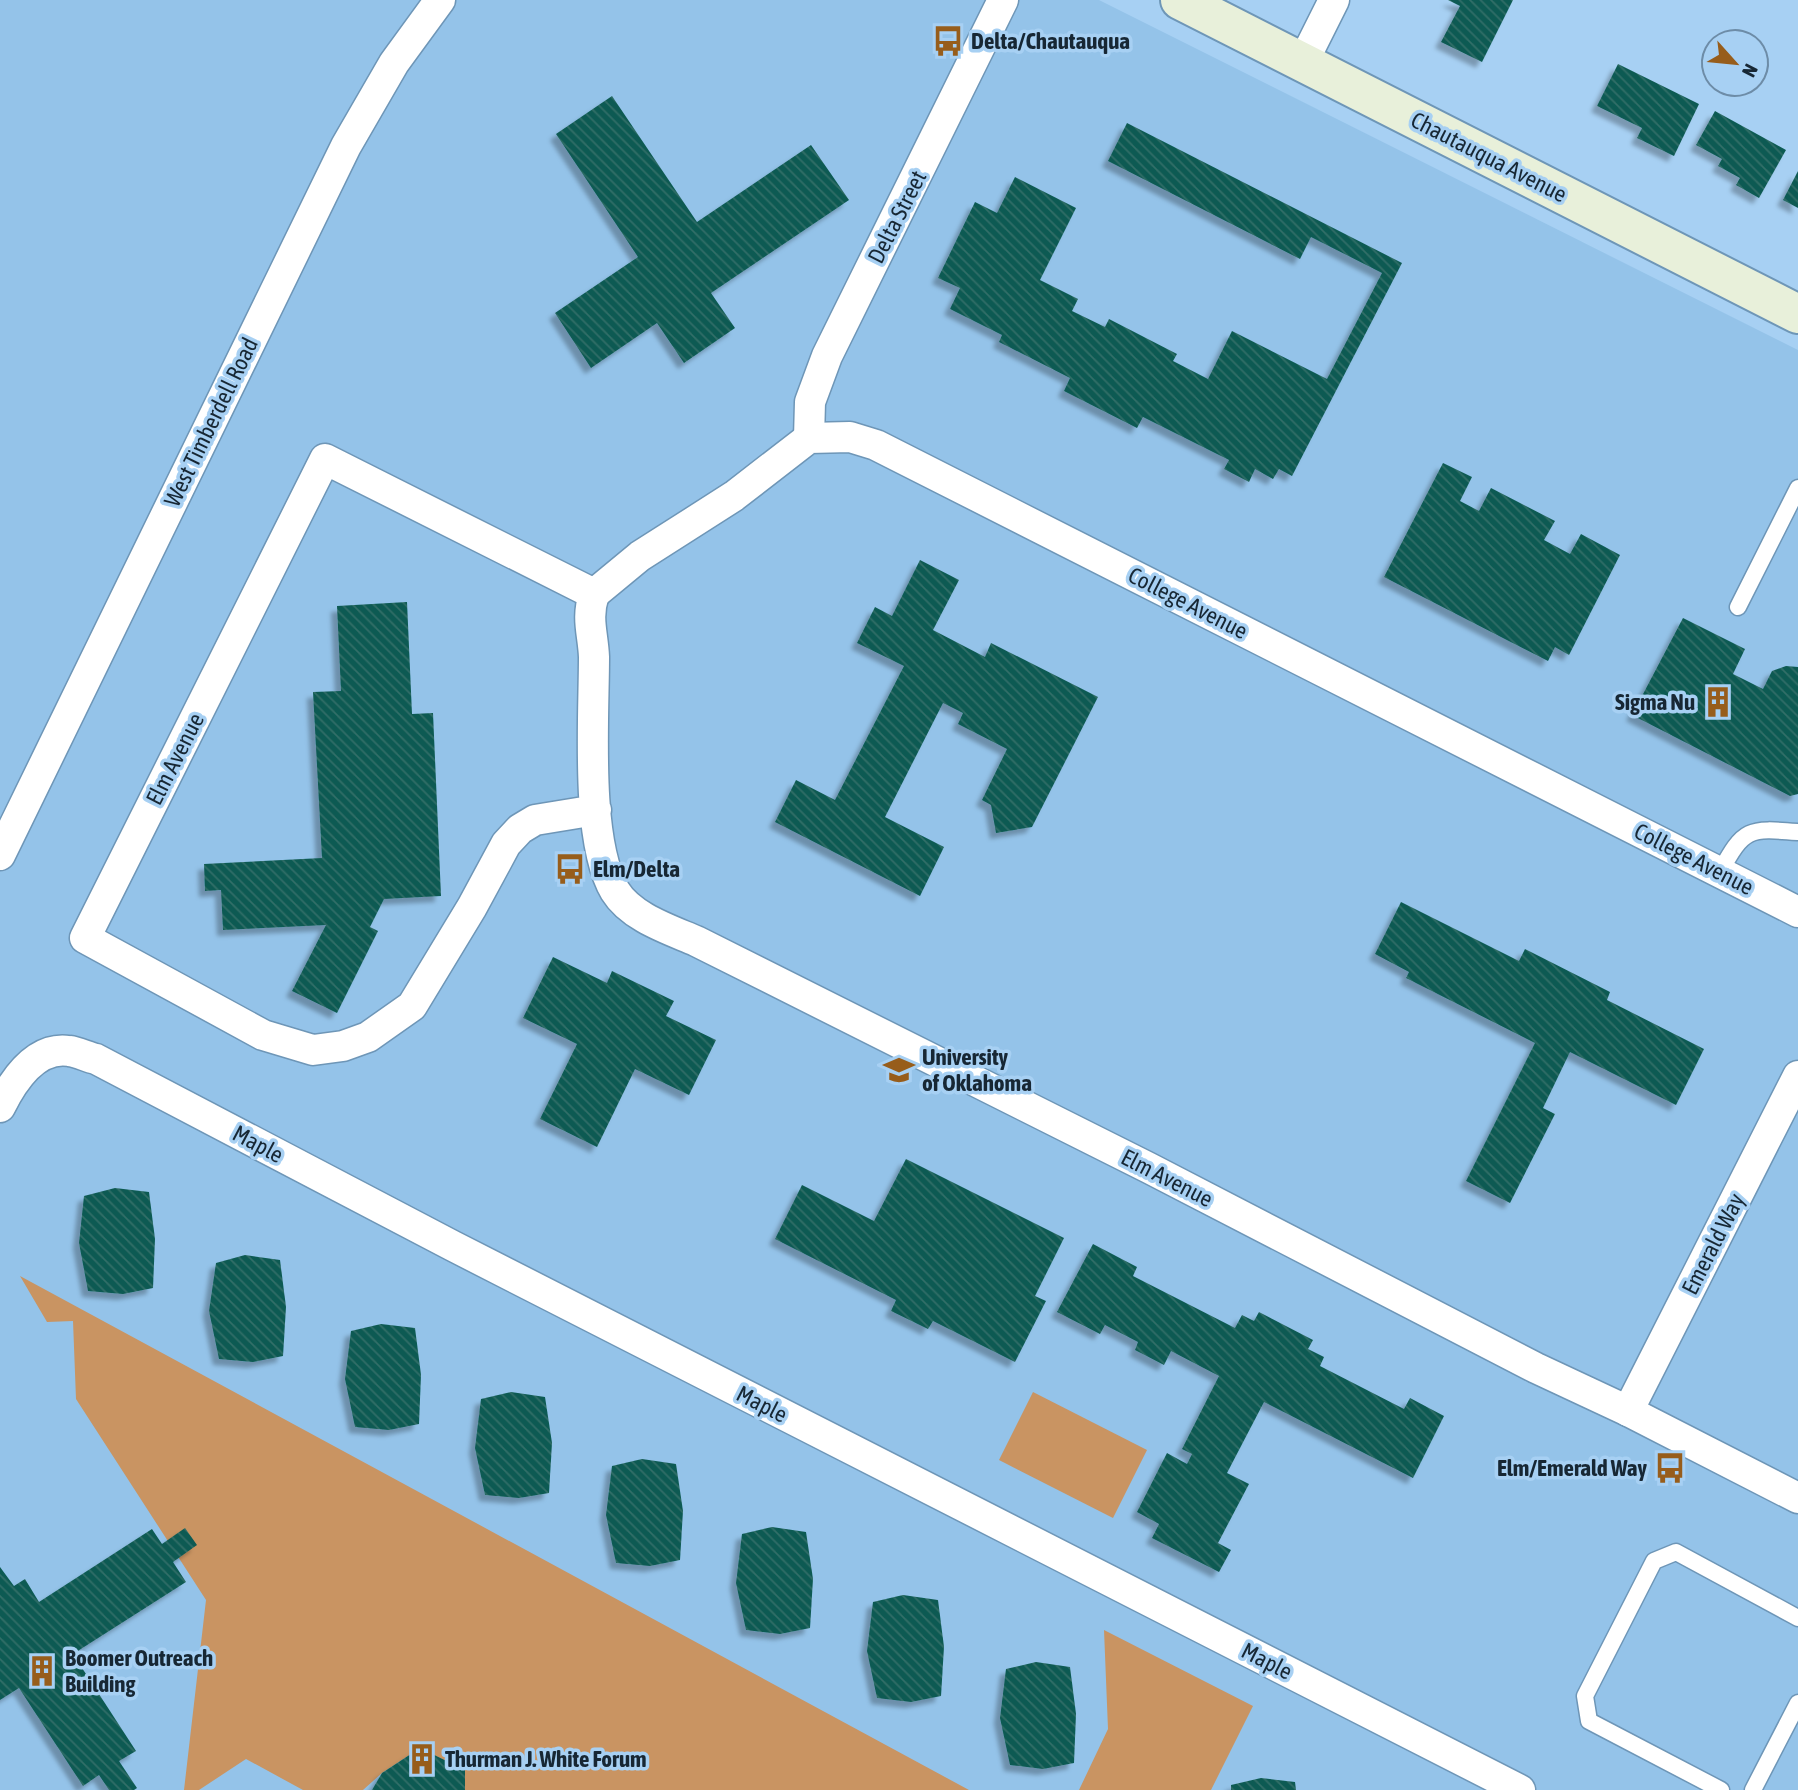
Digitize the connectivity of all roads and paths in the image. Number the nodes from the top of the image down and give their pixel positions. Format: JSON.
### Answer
{"nodes":[{"id":1,"x":440,"y":0,"type":"edge"},
{"id":2,"x":1003,"y":0,"type":"edge"},
{"id":3,"x":1181,"y":0,"type":"edge"},
{"id":4,"x":1334,"y":0,"type":"edge"},
{"id":5,"x":1303,"y":62,"type":"junction"},
{"id":6,"x":1798,"y":314,"type":"edge"},
{"id":7,"x":809,"y":438,"type":"junction"},
{"id":8,"x":1798,"y":488,"type":"edge"},
{"id":9,"x":594,"y":594,"type":"junction"},
{"id":10,"x":1738,"y":607,"type":"dead end"},
{"id":11,"x":596,"y":810,"type":"junction"},
{"id":12,"x":1798,"y":832,"type":"edge"},
{"id":13,"x":0,"y":855,"type":"edge"},
{"id":14,"x":1720,"y":872,"type":"junction"},
{"id":15,"x":1798,"y":912,"type":"edge"},
{"id":16,"x":1798,"y":1076,"type":"edge"},
{"id":17,"x":5,"y":1097,"type":"edge"},
{"id":18,"x":1628,"y":1411,"type":"junction"},
{"id":19,"x":1798,"y":1498,"type":"edge"},
{"id":20,"x":1798,"y":1618,"type":"edge"},
{"id":21,"x":1798,"y":1703,"type":"edge"},
{"id":22,"x":1520,"y":1790,"type":"edge"},
{"id":23,"x":1721,"y":1790,"type":"edge"},
{"id":24,"x":1753,"y":1790,"type":"edge"}],
"edges":[{"from":1,"to":13,"type":"street","name":"West Timberdell Road"},
{"from":2,"to":7,"type":"street","name":"Delta Street"},
{"from":3,"to":5,"type":"street","name":"Chautauqua Avenue"},
{"from":4,"to":5,"type":"street"},
{"from":5,"to":6,"type":"street","name":"Chautauqua Avenue"},
{"from":7,"to":9,"type":"street"},
{"from":7,"to":14,"type":"street","name":"College Avenue"},
{"from":8,"to":10,"type":"lane"},
{"from":9,"to":11,"type":"street","name":"Elm Avenue"},
{"from":9,"to":11,"type":"street","name":"Elm Avenue"},
{"from":11,"to":18,"type":"street","name":"Elm Avenue"},
{"from":12,"to":14,"type":"lane"},
{"from":14,"to":15,"type":"street","name":"College Avenue"},
{"from":16,"to":18,"type":"street","name":"Emerald Way"},
{"from":17,"to":22,"type":"street","name":"Maple"},
{"from":18,"to":19,"type":"street","name":"Elm Avenue"},
{"from":20,"to":23,"type":"lane"},
{"from":21,"to":24,"type":"lane"}]}
